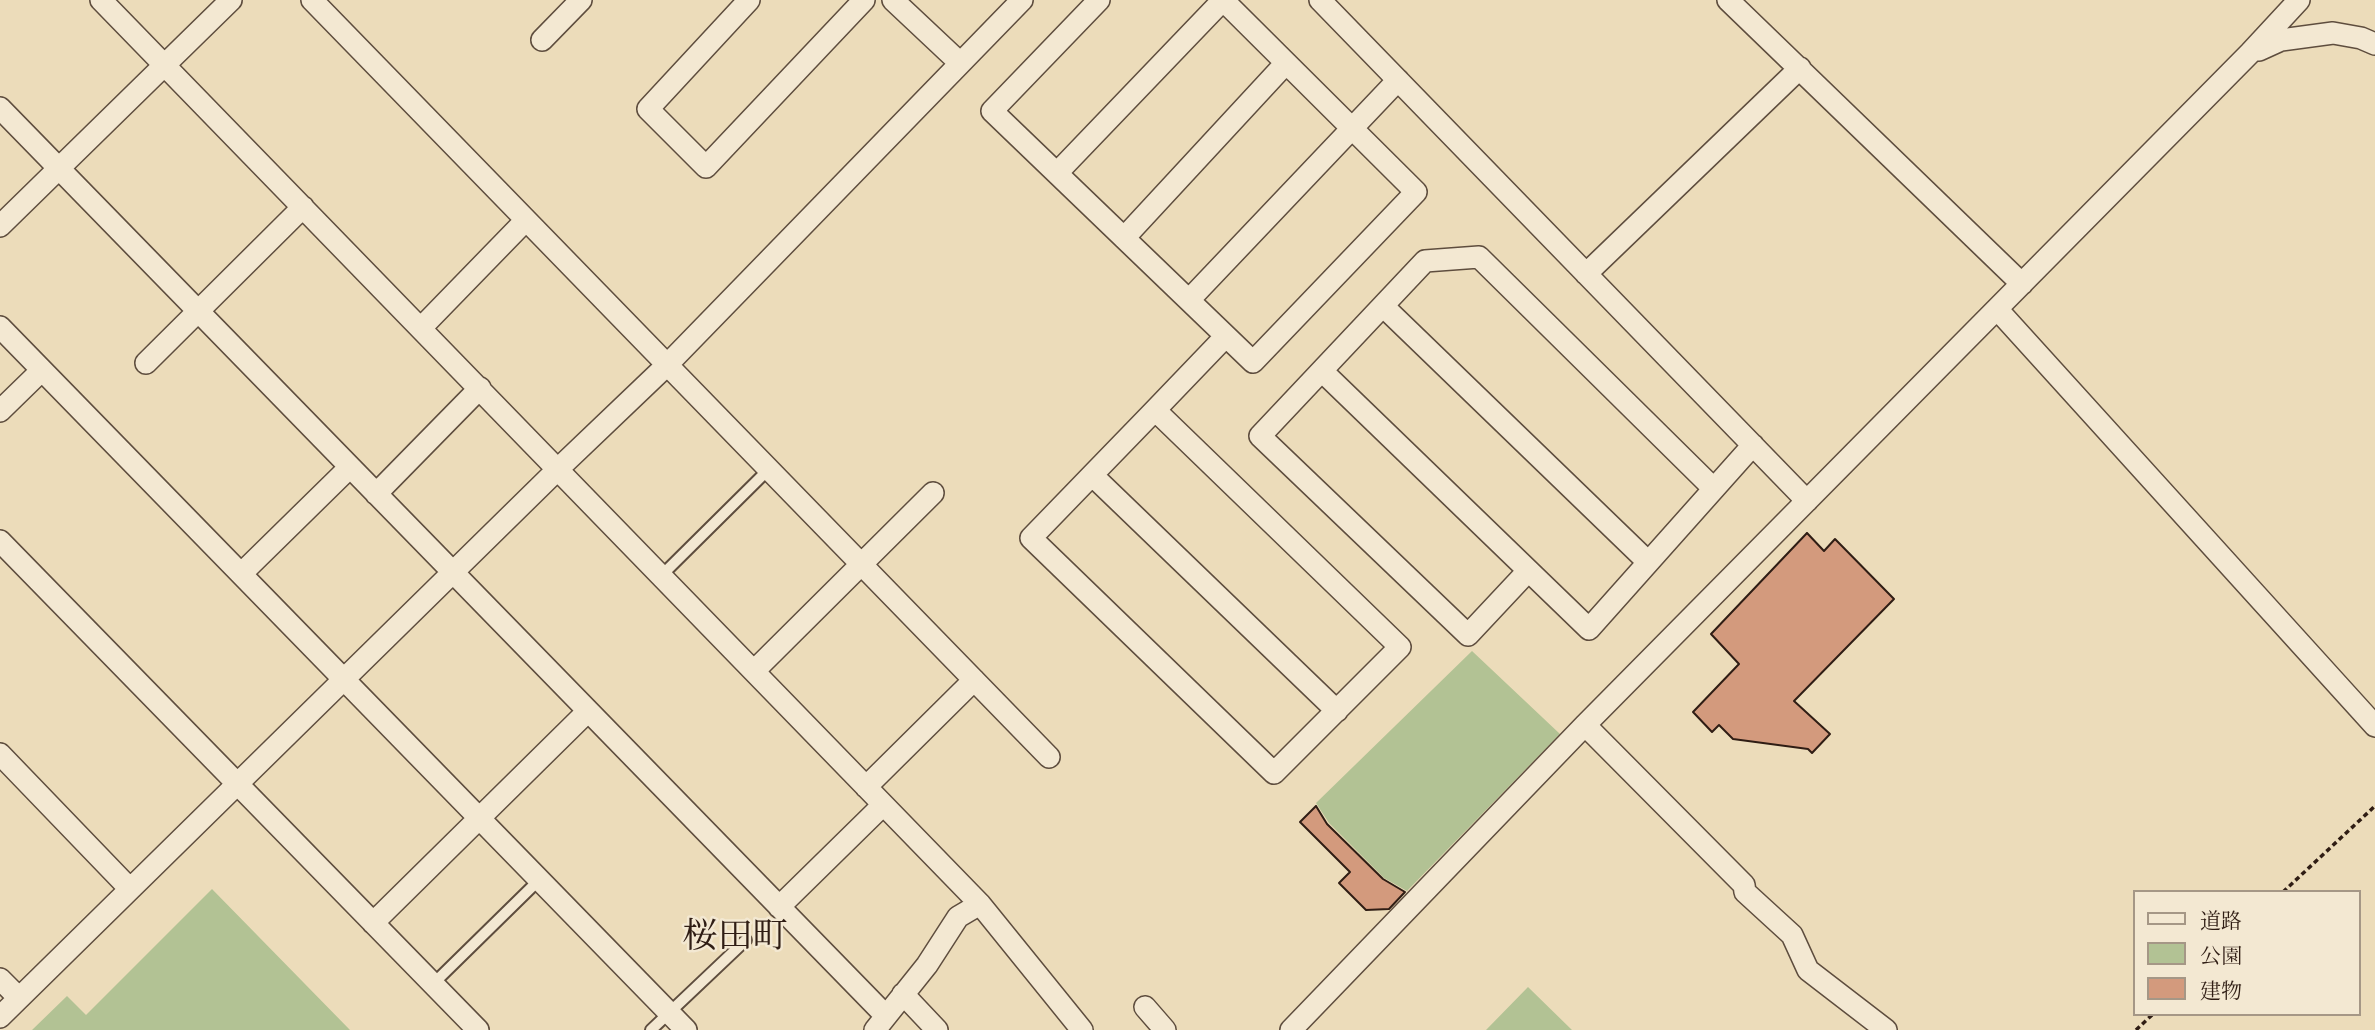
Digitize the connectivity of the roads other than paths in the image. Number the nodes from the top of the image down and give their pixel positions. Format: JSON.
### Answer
{"nodes":[{"id":1,"x":100,"y":0,"type":"edge"},
{"id":2,"x":231,"y":0,"type":"edge"},
{"id":3,"x":312,"y":0,"type":"edge"},
{"id":4,"x":581,"y":0,"type":"edge"},
{"id":5,"x":748,"y":0,"type":"edge"},
{"id":6,"x":864,"y":0,"type":"edge"},
{"id":7,"x":892,"y":0,"type":"edge"},
{"id":8,"x":1022,"y":0,"type":"edge"},
{"id":9,"x":1099,"y":0,"type":"edge"},
{"id":10,"x":1223,"y":0,"type":"edge"},
{"id":11,"x":1320,"y":0,"type":"edge"},
{"id":12,"x":1728,"y":0,"type":"edge"},
{"id":13,"x":2299,"y":0,"type":"edge"},
{"id":14,"x":542,"y":40,"type":"dead end"},
{"id":15,"x":2375,"y":44,"type":"edge"},
{"id":16,"x":2250,"y":53,"type":"junction"},
{"id":17,"x":1286,"y":63,"type":"junction"},
{"id":18,"x":960,"y":64,"type":"junction"},
{"id":19,"x":164,"y":65,"type":"junction"},
{"id":20,"x":1800,"y":68,"type":"junction"},
{"id":21,"x":1398,"y":80,"type":"junction"},
{"id":22,"x":0,"y":108,"type":"edge"},
{"id":23,"x":1352,"y":128,"type":"junction"},
{"id":24,"x":59,"y":169,"type":"junction"},
{"id":25,"x":1057,"y":173,"type":"junction"},
{"id":26,"x":303,"y":207,"type":"junction"},
{"id":27,"x":526,"y":220,"type":"junction"},
{"id":28,"x":0,"y":226,"type":"edge"},
{"id":29,"x":1124,"y":238,"type":"junction"},
{"id":30,"x":1586,"y":274,"type":"junction"},
{"id":31,"x":2022,"y":284,"type":"junction"},
{"id":32,"x":1189,"y":300,"type":"junction"},
{"id":33,"x":1383,"y":306,"type":"junction"},
{"id":34,"x":1997,"y":309,"type":"junction"},
{"id":35,"x":198,"y":311,"type":"junction"},
{"id":36,"x":0,"y":327,"type":"edge"},
{"id":37,"x":421,"y":328,"type":"junction"},
{"id":38,"x":1226,"y":336,"type":"junction"},
{"id":39,"x":146,"y":363,"type":"dead end"},
{"id":40,"x":667,"y":365,"type":"junction"},
{"id":41,"x":42,"y":370,"type":"junction"},
{"id":42,"x":1322,"y":371,"type":"junction"},
{"id":43,"x":480,"y":388,"type":"junction"},
{"id":44,"x":1155,"y":410,"type":"junction"},
{"id":45,"x":0,"y":411,"type":"edge"},
{"id":46,"x":1753,"y":445,"type":"junction"},
{"id":47,"x":350,"y":467,"type":"junction"},
{"id":48,"x":769,"y":469,"type":"junction"},
{"id":49,"x":557,"y":470,"type":"junction"},
{"id":50,"x":1092,"y":475,"type":"junction"},
{"id":51,"x":1713,"y":488,"type":"junction"},
{"id":52,"x":933,"y":493,"type":"dead end"},
{"id":53,"x":376,"y":494,"type":"junction"},
{"id":54,"x":1807,"y":501,"type":"junction"},
{"id":55,"x":0,"y":541,"type":"edge"},
{"id":56,"x":1647,"y":562,"type":"junction"},
{"id":57,"x":861,"y":564,"type":"junction"},
{"id":58,"x":1528,"y":570,"type":"junction"},
{"id":59,"x":453,"y":572,"type":"junction"},
{"id":60,"x":241,"y":574,"type":"junction"},
{"id":61,"x":661,"y":576,"type":"junction"},
{"id":62,"x":754,"y":671,"type":"junction"},
{"id":63,"x":344,"y":679,"type":"junction"},
{"id":64,"x":974,"y":680,"type":"junction"},
{"id":65,"x":588,"y":711,"type":"junction"},
{"id":66,"x":1337,"y":711,"type":"junction"},
{"id":67,"x":1585,"y":725,"type":"junction"},
{"id":68,"x":2375,"y":726,"type":"edge"},
{"id":69,"x":0,"y":754,"type":"edge"},
{"id":70,"x":1049,"y":757,"type":"dead end"},
{"id":71,"x":237,"y":785,"type":"junction"},
{"id":72,"x":866,"y":787,"type":"junction"},
{"id":73,"x":883,"y":805,"type":"junction"},
{"id":74,"x":479,"y":818,"type":"junction"},
{"id":75,"x":539,"y":880,"type":"junction"},
{"id":76,"x":131,"y":889,"type":"junction"},
{"id":77,"x":980,"y":904,"type":"junction"},
{"id":78,"x":779,"y":906,"type":"junction"},
{"id":79,"x":373,"y":923,"type":"junction"},
{"id":80,"x":746,"y":940,"type":"dead end"},
{"id":81,"x":0,"y":979,"type":"edge"},
{"id":82,"x":433,"y":985,"type":"junction"},
{"id":83,"x":903,"y":994,"type":"junction"},
{"id":84,"x":19,"y":998,"type":"junction"},
{"id":85,"x":1145,"y":1007,"type":"dead end"},
{"id":86,"x":669,"y":1013,"type":"junction"},
{"id":87,"x":0,"y":1017,"type":"edge"},
{"id":88,"x":880,"y":1023,"type":"edge"},
{"id":89,"x":478,"y":1030,"type":"edge"},
{"id":90,"x":652,"y":1030,"type":"edge"},
{"id":91,"x":686,"y":1030,"type":"edge"},
{"id":92,"x":937,"y":1030,"type":"edge"},
{"id":93,"x":1082,"y":1030,"type":"edge"},
{"id":94,"x":1165,"y":1030,"type":"edge"},
{"id":95,"x":1291,"y":1030,"type":"edge"},
{"id":96,"x":1886,"y":1030,"type":"edge"}],
"edges":[{"from":1,"to":19,"type":"street"},
{"from":2,"to":19,"type":"street"},
{"from":3,"to":27,"type":"street"},
{"from":4,"to":14,"type":"street"},
{"from":5,"to":6,"type":"street"},
{"from":7,"to":18,"type":"street"},
{"from":8,"to":18,"type":"street"},
{"from":9,"to":25,"type":"street"},
{"from":10,"to":17,"type":"street"},
{"from":10,"to":25,"type":"street"},
{"from":11,"to":21,"type":"street"},
{"from":12,"to":20,"type":"street"},
{"from":13,"to":16,"type":"street"},
{"from":15,"to":16,"type":"street"},
{"from":16,"to":31,"type":"street"},
{"from":17,"to":23,"type":"street"},
{"from":17,"to":29,"type":"street"},
{"from":18,"to":40,"type":"street"},
{"from":19,"to":24,"type":"street"},
{"from":19,"to":26,"type":"street"},
{"from":20,"to":30,"type":"street"},
{"from":20,"to":31,"type":"street"},
{"from":21,"to":23,"type":"street"},
{"from":21,"to":30,"type":"street"},
{"from":22,"to":24,"type":"street"},
{"from":23,"to":32,"type":"street"},
{"from":23,"to":38,"type":"street"},
{"from":24,"to":28,"type":"street"},
{"from":24,"to":35,"type":"street"},
{"from":25,"to":29,"type":"street"},
{"from":26,"to":35,"type":"street"},
{"from":26,"to":37,"type":"street"},
{"from":27,"to":37,"type":"street"},
{"from":27,"to":40,"type":"street"},
{"from":29,"to":32,"type":"street"},
{"from":30,"to":46,"type":"street"},
{"from":31,"to":34,"type":"street"},
{"from":32,"to":38,"type":"street"},
{"from":33,"to":42,"type":"street"},
{"from":33,"to":51,"type":"street"},
{"from":33,"to":56,"type":"street"},
{"from":34,"to":54,"type":"street"},
{"from":34,"to":68,"type":"street"},
{"from":35,"to":39,"type":"street"},
{"from":35,"to":47,"type":"street"},
{"from":36,"to":41,"type":"street"},
{"from":37,"to":43,"type":"street"},
{"from":38,"to":44,"type":"street"},
{"from":40,"to":48,"type":"street"},
{"from":40,"to":49,"type":"street"},
{"from":41,"to":45,"type":"street"},
{"from":41,"to":60,"type":"street"},
{"from":42,"to":58,"type":"street"},
{"from":42,"to":58,"type":"street"},
{"from":43,"to":49,"type":"street"},
{"from":43,"to":53,"type":"street"},
{"from":44,"to":50,"type":"street"},
{"from":44,"to":66,"type":"street"},
{"from":46,"to":51,"type":"street"},
{"from":46,"to":54,"type":"street"},
{"from":47,"to":53,"type":"street"},
{"from":47,"to":60,"type":"street"},
{"from":48,"to":57,"type":"street"},
{"from":48,"to":61,"type":"lane"},
{"from":49,"to":59,"type":"street"},
{"from":49,"to":61,"type":"street"},
{"from":50,"to":66,"type":"street"},
{"from":50,"to":66,"type":"street"},
{"from":51,"to":56,"type":"street"},
{"from":52,"to":57,"type":"street"},
{"from":53,"to":59,"type":"street"},
{"from":54,"to":67,"type":"street"},
{"from":55,"to":71,"type":"street"},
{"from":56,"to":58,"type":"street"},
{"from":57,"to":62,"type":"street"},
{"from":57,"to":64,"type":"street"},
{"from":59,"to":63,"type":"street"},
{"from":59,"to":65,"type":"street"},
{"from":60,"to":63,"type":"street"},
{"from":61,"to":62,"type":"street"},
{"from":62,"to":72,"type":"street"},
{"from":63,"to":71,"type":"street"},
{"from":63,"to":74,"type":"street"},
{"from":64,"to":70,"type":"street"},
{"from":64,"to":72,"type":"street"},
{"from":65,"to":74,"type":"street"},
{"from":65,"to":78,"type":"street"},
{"from":67,"to":95,"type":"street"},
{"from":67,"to":96,"type":"street"},
{"from":69,"to":76,"type":"street"},
{"from":71,"to":76,"type":"street"},
{"from":71,"to":79,"type":"street"},
{"from":72,"to":73,"type":"street"},
{"from":73,"to":77,"type":"street"},
{"from":73,"to":78,"type":"street"},
{"from":74,"to":75,"type":"street"},
{"from":74,"to":79,"type":"street"},
{"from":75,"to":82,"type":"lane"},
{"from":75,"to":86,"type":"street"},
{"from":76,"to":84,"type":"street"},
{"from":77,"to":83,"type":"street"},
{"from":77,"to":93,"type":"street"},
{"from":78,"to":88,"type":"street"},
{"from":79,"to":82,"type":"street"},
{"from":80,"to":86,"type":"lane"},
{"from":81,"to":84,"type":"street"},
{"from":82,"to":89,"type":"street"},
{"from":83,"to":88,"type":"street"},
{"from":83,"to":92,"type":"street"},
{"from":84,"to":87,"type":"street"},
{"from":85,"to":94,"type":"street"},
{"from":86,"to":90,"type":"lane"},
{"from":86,"to":91,"type":"street"}]}
